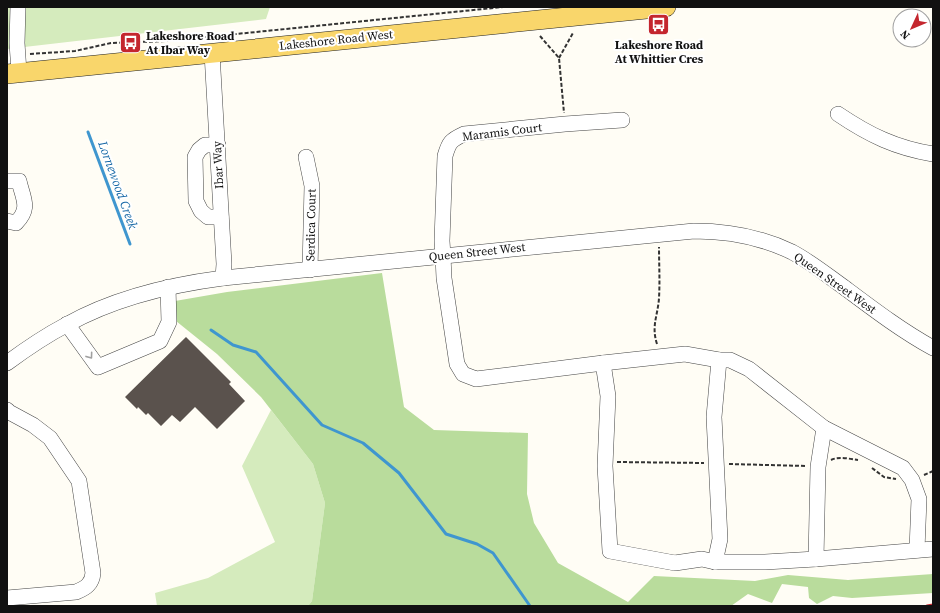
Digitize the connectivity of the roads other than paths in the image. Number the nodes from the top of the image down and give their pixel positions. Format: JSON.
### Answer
{"nodes":[{"id":1,"x":18,"y":7,"type":"edge"},
{"id":2,"x":666,"y":7,"type":"edge"},
{"id":3,"x":212,"y":53,"type":"junction"},
{"id":4,"x":13,"y":73,"type":"edge"},
{"id":5,"x":838,"y":114,"type":"dead end"},
{"id":6,"x":622,"y":120,"type":"dead end"},
{"id":7,"x":218,"y":145,"type":"junction"},
{"id":8,"x":933,"y":154,"type":"edge"},
{"id":9,"x":306,"y":157,"type":"dead end"},
{"id":10,"x":7,"y":181,"type":"edge"},
{"id":11,"x":221,"y":217,"type":"junction"},
{"id":12,"x":7,"y":221,"type":"edge"},
{"id":13,"x":443,"y":256,"type":"junction"},
{"id":14,"x":310,"y":270,"type":"junction"},
{"id":15,"x":223,"y":278,"type":"junction"},
{"id":16,"x":168,"y":287,"type":"junction"},
{"id":17,"x":67,"y":324,"type":"junction"},
{"id":18,"x":933,"y":348,"type":"edge"},
{"id":19,"x":719,"y":360,"type":"junction"},
{"id":20,"x":7,"y":363,"type":"edge"},
{"id":21,"x":603,"y":363,"type":"junction"},
{"id":22,"x":7,"y":410,"type":"edge"},
{"id":23,"x":824,"y":428,"type":"junction"},
{"id":24,"x":933,"y":549,"type":"edge"},
{"id":25,"x":917,"y":550,"type":"junction"},
{"id":26,"x":816,"y":559,"type":"junction"},
{"id":27,"x":715,"y":562,"type":"junction"},
{"id":28,"x":7,"y":598,"type":"edge"}],
"edges":[{"from":1,"to":4,"type":"street"},
{"from":2,"to":3,"type":"main road","name":"Lakeshore Road West"},
{"from":3,"to":4,"type":"main road","name":"Lakeshore Road West"},
{"from":3,"to":7,"type":"street","name":"Ibar Way"},
{"from":5,"to":8,"type":"street"},
{"from":6,"to":13,"type":"street","name":"Maramis Court"},
{"from":7,"to":11,"type":"street","name":"Ibar Way"},
{"from":7,"to":11,"type":"street"},
{"from":9,"to":14,"type":"street","name":"Serdica Court"},
{"from":10,"to":12,"type":"street"},
{"from":11,"to":15,"type":"street","name":"Ibar Way"},
{"from":13,"to":14,"type":"street","name":"Queen Street West"},
{"from":13,"to":18,"type":"street","name":"Queen Street West"},
{"from":13,"to":21,"type":"street"},
{"from":14,"to":15,"type":"street","name":"Queen Street West"},
{"from":15,"to":16,"type":"street","name":"Queen Street West"},
{"from":16,"to":17,"type":"street","name":"Queen Street West"},
{"from":17,"to":16,"type":"street","one_way":true},
{"from":17,"to":20,"type":"street","name":"Queen Street West"},
{"from":19,"to":21,"type":"street"},
{"from":19,"to":23,"type":"street"},
{"from":19,"to":27,"type":"street"},
{"from":21,"to":27,"type":"street"},
{"from":22,"to":28,"type":"street"},
{"from":23,"to":25,"type":"street"},
{"from":23,"to":26,"type":"street"},
{"from":24,"to":25,"type":"street"},
{"from":25,"to":26,"type":"street"},
{"from":26,"to":27,"type":"street"}]}
